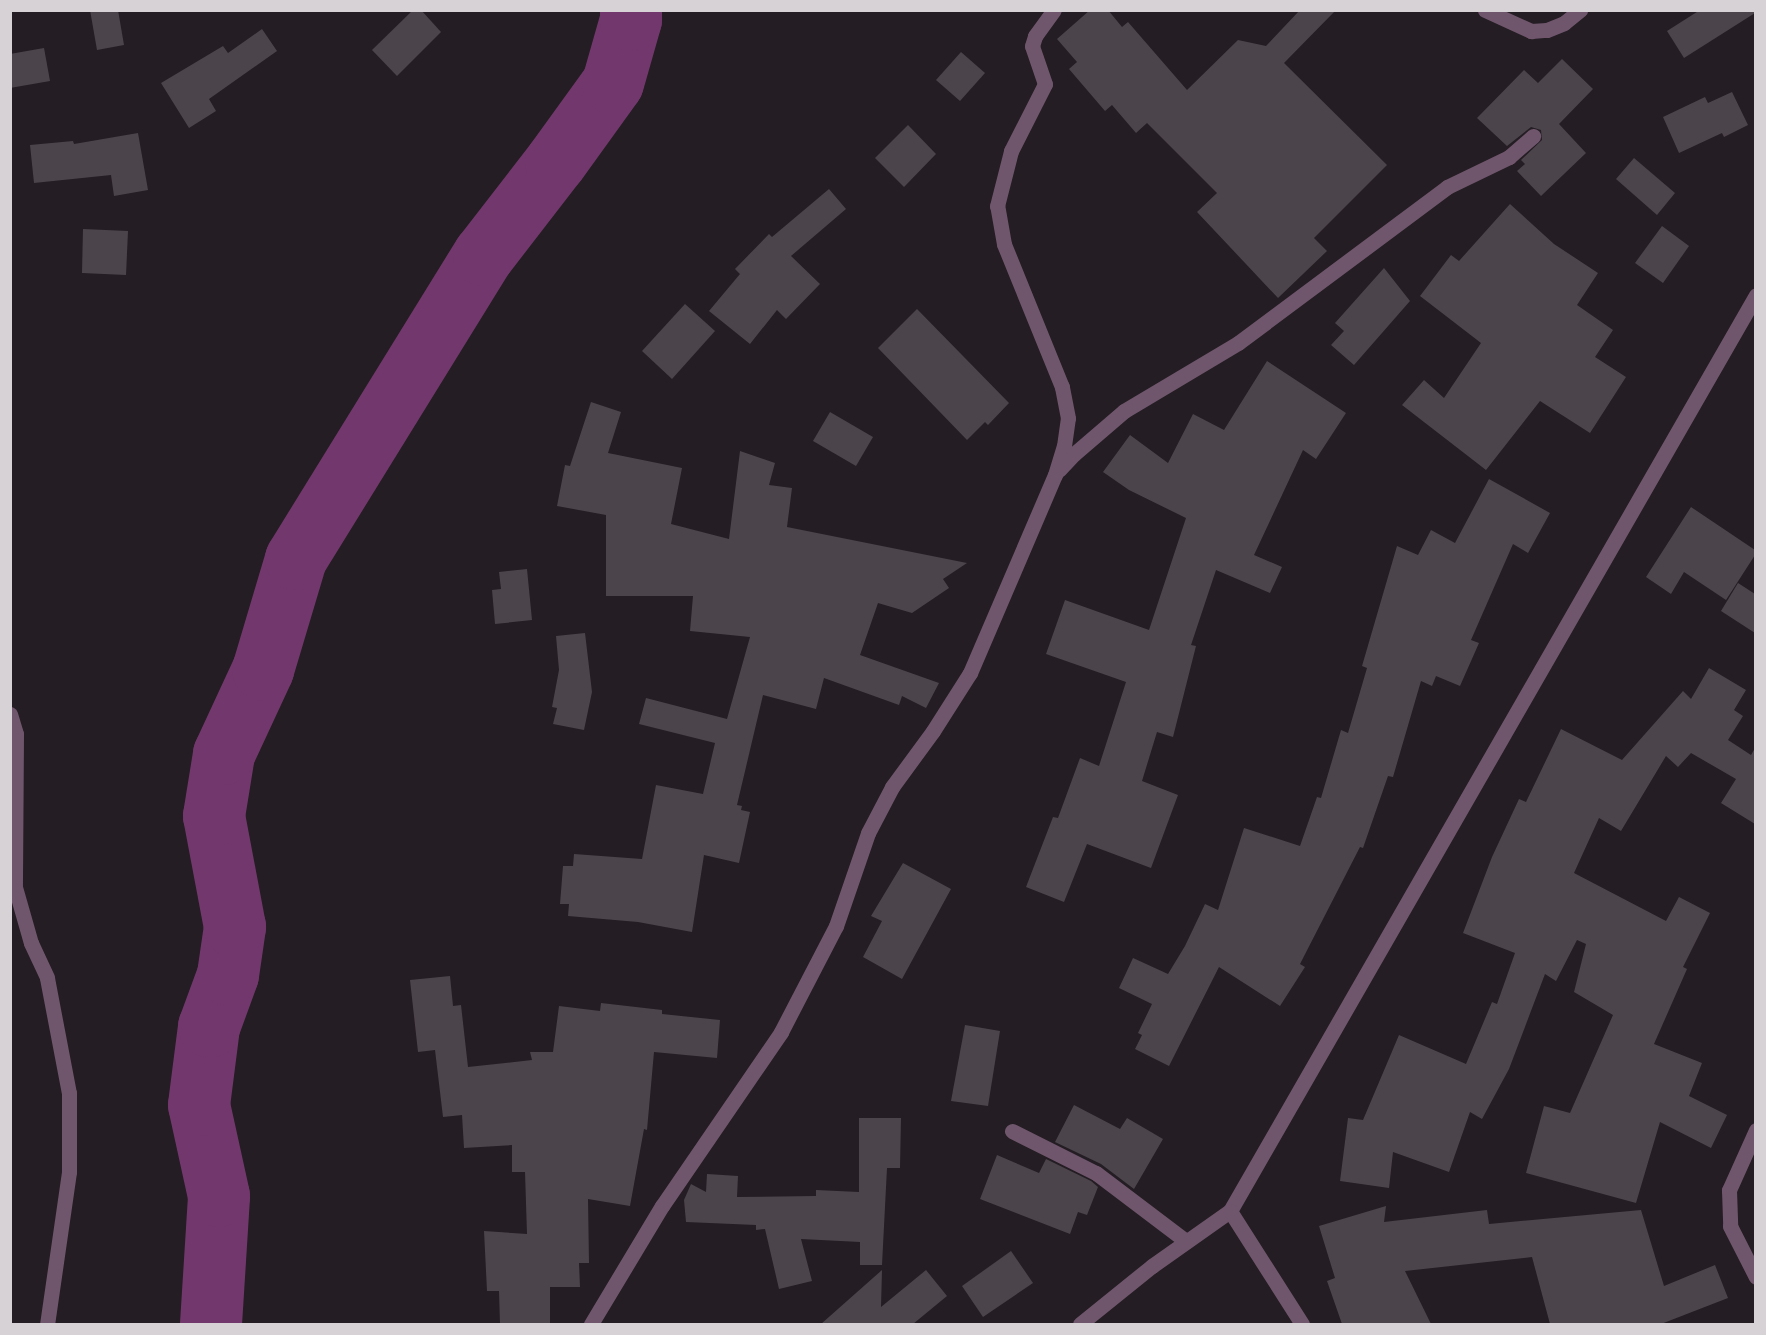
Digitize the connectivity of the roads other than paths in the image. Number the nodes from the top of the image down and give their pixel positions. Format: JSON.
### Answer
{"nodes":[{"id":1,"x":1054,"y":10,"type":"edge"},
{"id":2,"x":1485,"y":10,"type":"edge"},
{"id":3,"x":1580,"y":10,"type":"edge"},
{"id":4,"x":1533,"y":136,"type":"dead end"},
{"id":5,"x":1755,"y":295,"type":"edge"},
{"id":6,"x":1055,"y":475,"type":"junction"},
{"id":7,"x":10,"y":714,"type":"edge"},
{"id":8,"x":1755,"y":1130,"type":"edge"},
{"id":9,"x":1012,"y":1131,"type":"dead end"},
{"id":10,"x":1230,"y":1211,"type":"junction"},
{"id":11,"x":1186,"y":1241,"type":"junction"},
{"id":12,"x":1755,"y":1277,"type":"edge"},
{"id":13,"x":46,"y":1324,"type":"edge"},
{"id":14,"x":591,"y":1324,"type":"edge"},
{"id":15,"x":1080,"y":1324,"type":"edge"},
{"id":16,"x":1302,"y":1324,"type":"edge"}],
"edges":[{"from":1,"to":6,"type":"street"},
{"from":2,"to":3,"type":"street"},
{"from":4,"to":6,"type":"street"},
{"from":5,"to":10,"type":"street"},
{"from":6,"to":14,"type":"street"},
{"from":7,"to":13,"type":"street"},
{"from":8,"to":12,"type":"street"},
{"from":9,"to":11,"type":"street"},
{"from":10,"to":11,"type":"street"},
{"from":10,"to":16,"type":"street"},
{"from":11,"to":15,"type":"street"}]}
